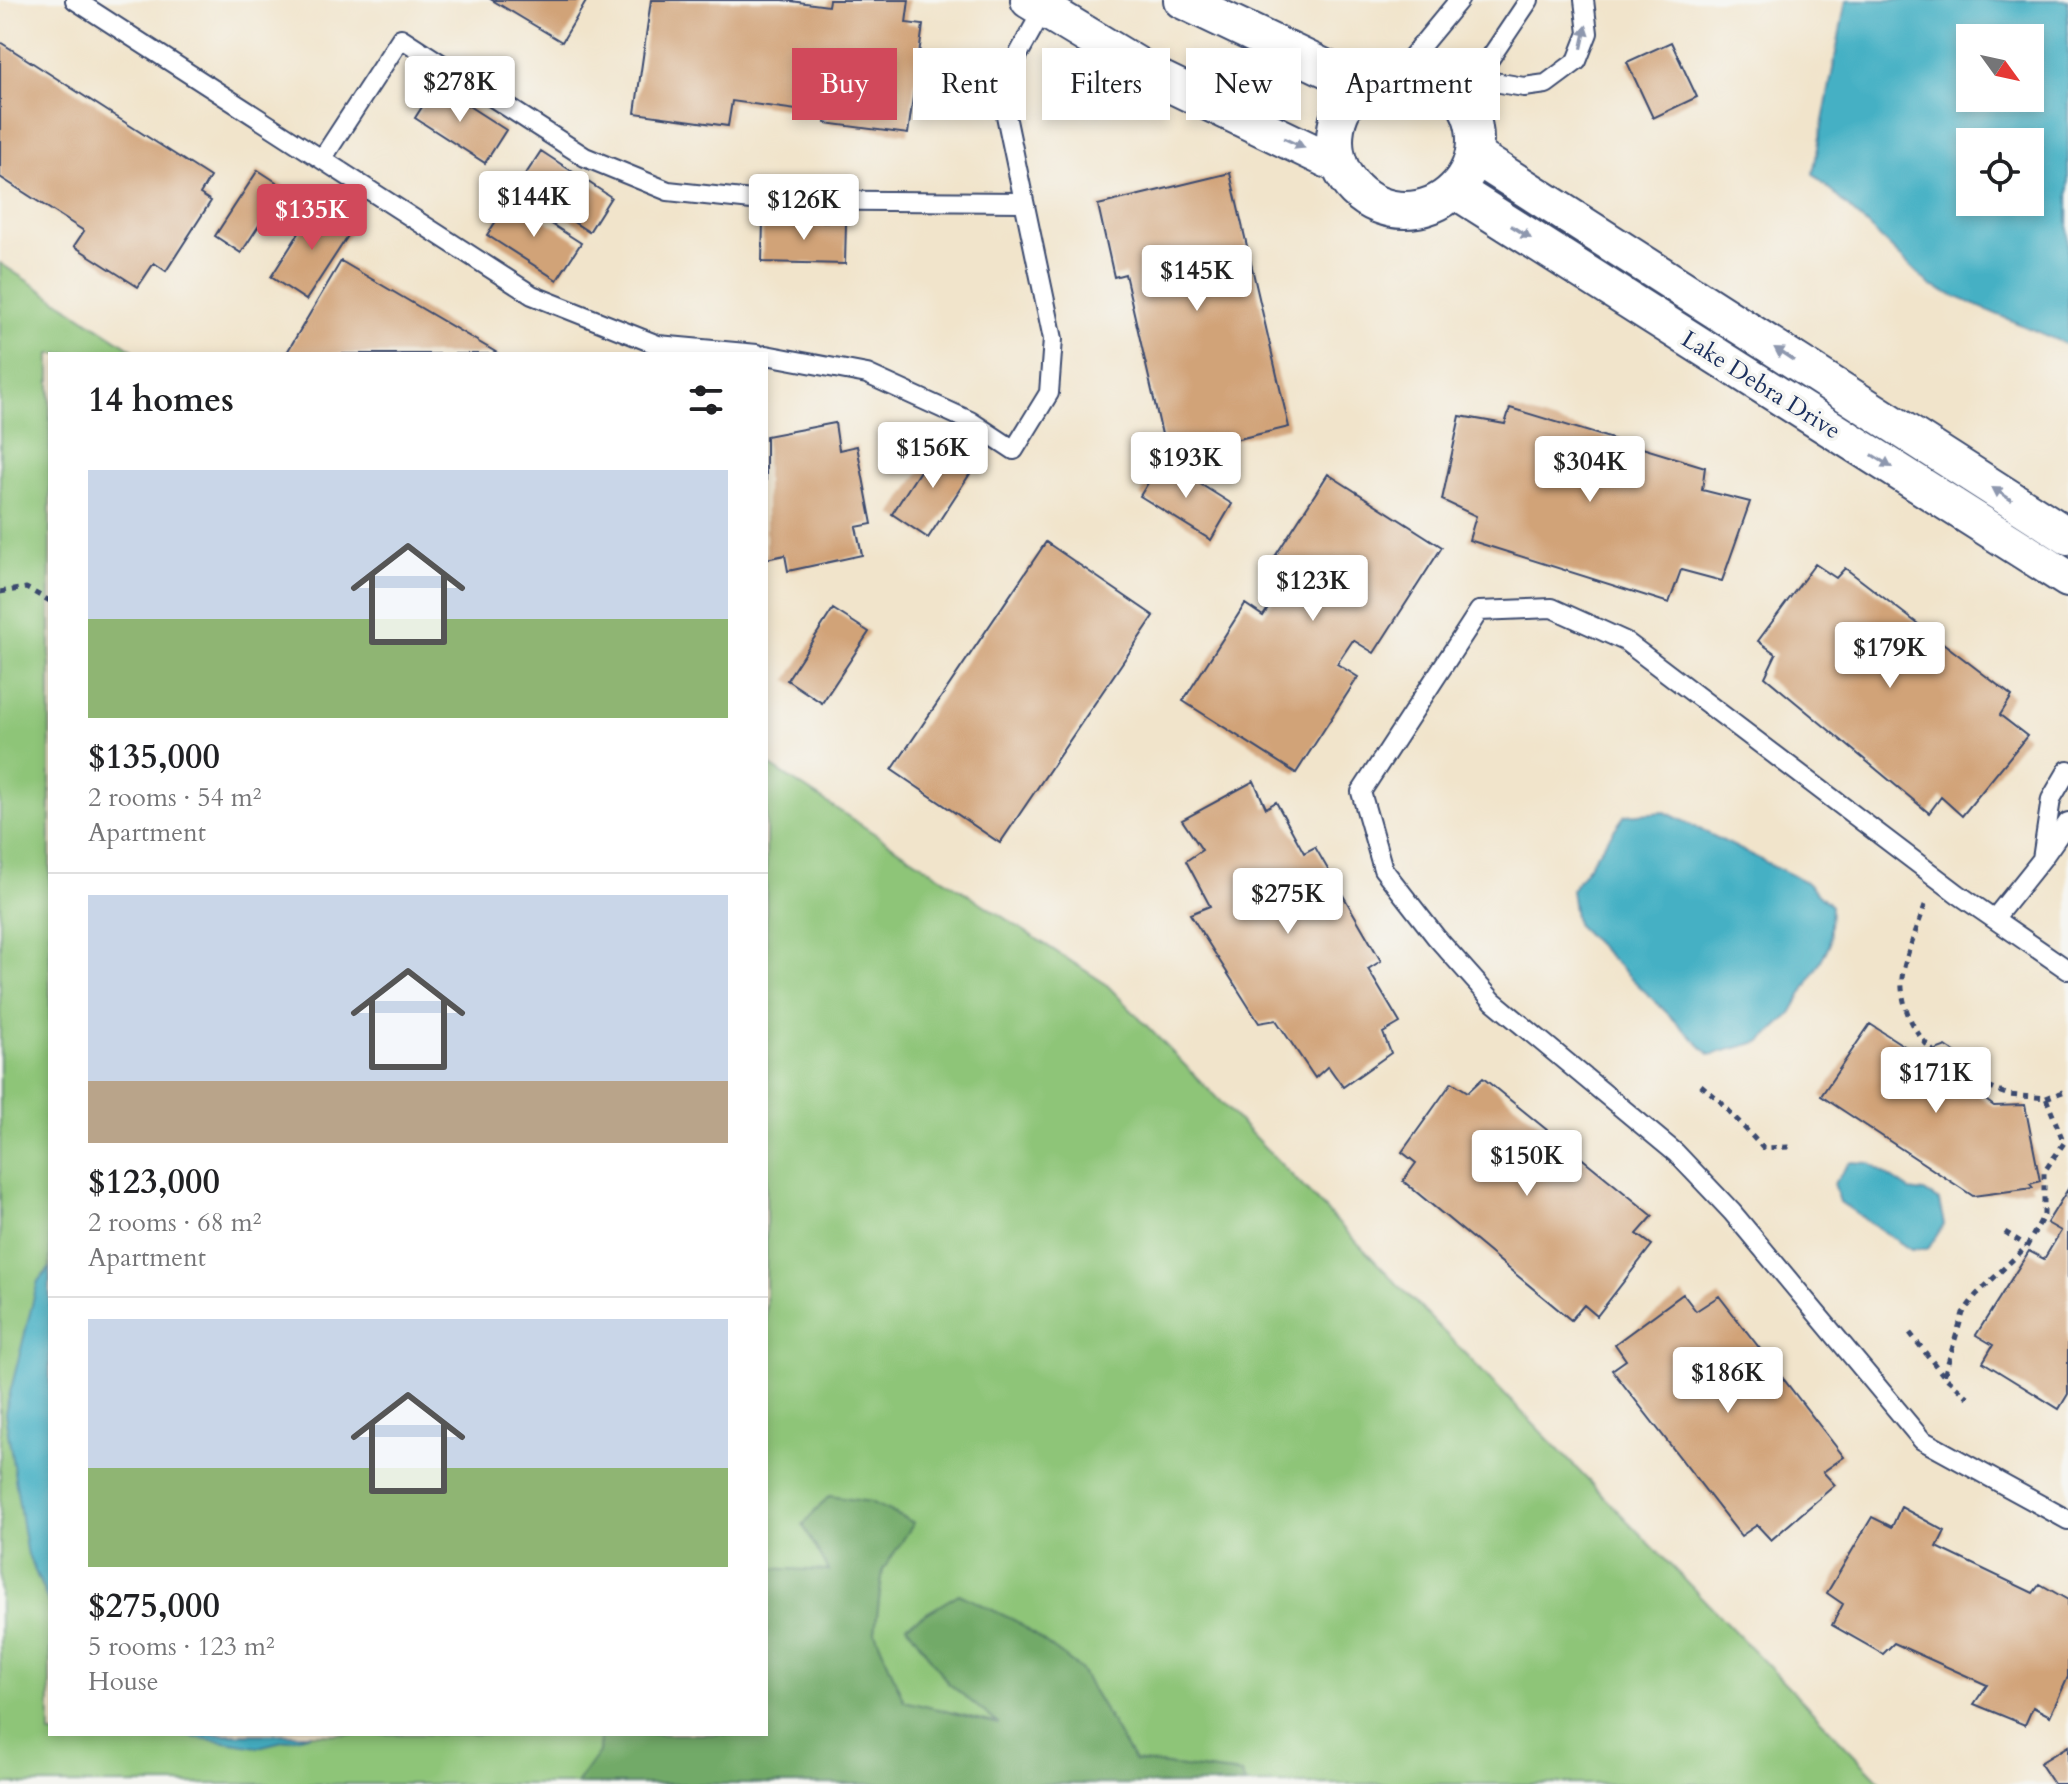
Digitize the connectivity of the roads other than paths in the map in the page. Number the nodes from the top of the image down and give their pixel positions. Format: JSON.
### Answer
{"nodes":[{"id":1,"x":75,"y":0,"type":"edge"},
{"id":2,"x":1182,"y":0,"type":"edge"},
{"id":3,"x":1459,"y":0,"type":"edge"},
{"id":4,"x":1529,"y":0,"type":"edge"},
{"id":5,"x":1584,"y":0,"type":"edge"},
{"id":6,"x":1040,"y":3,"type":"edge"},
{"id":7,"x":1419,"y":48,"type":"edge"},
{"id":8,"x":1494,"y":48,"type":"edge"},
{"id":9,"x":1317,"y":64,"type":"edge"},
{"id":10,"x":1500,"y":87,"type":"edge"},
{"id":11,"x":1337,"y":120,"type":"edge"},
{"id":12,"x":1473,"y":120,"type":"edge"},
{"id":13,"x":1474,"y":155,"type":"junction"},
{"id":14,"x":322,"y":159,"type":"junction"},
{"id":15,"x":1337,"y":164,"type":"junction"},
{"id":16,"x":1455,"y":190,"type":"junction"},
{"id":17,"x":1023,"y":202,"type":"junction"},
{"id":18,"x":735,"y":352,"type":"edge"},
{"id":19,"x":768,"y":355,"type":"edge"},
{"id":20,"x":2068,"y":536,"type":"edge"},
{"id":21,"x":2068,"y":579,"type":"edge"},
{"id":22,"x":2068,"y":770,"type":"edge"},
{"id":23,"x":2068,"y":822,"type":"edge"},
{"id":24,"x":2042,"y":859,"type":"junction"},
{"id":25,"x":1994,"y":919,"type":"junction"},
{"id":26,"x":2068,"y":970,"type":"edge"},
{"id":27,"x":2068,"y":1520,"type":"edge"}],
"edges":[{"from":1,"to":14,"type":"lane"},
{"from":2,"to":9,"type":"street"},
{"from":3,"to":7,"type":"lane"},
{"from":4,"to":8,"type":"lane"},
{"from":10,"to":5,"type":"lane","one_way":true},
{"from":6,"to":15,"type":"street","one_way":true},
{"from":6,"to":17,"type":"lane"},
{"from":11,"to":15,"type":"street"},
{"from":12,"to":13,"type":"street"},
{"from":13,"to":16,"type":"street"},
{"from":20,"to":13,"type":"street","name":"Lake Debra Drive","one_way":true},
{"from":14,"to":17,"type":"lane"},
{"from":14,"to":18,"type":"lane"},
{"from":15,"to":16,"type":"street"},
{"from":16,"to":21,"type":"street","name":"Lake Debra Drive","one_way":true},
{"from":17,"to":19,"type":"lane"},
{"from":22,"to":24,"type":"lane"},
{"from":23,"to":24,"type":"lane"},
{"from":24,"to":25,"type":"lane"},
{"from":25,"to":26,"type":"lane"},
{"from":25,"to":27,"type":"lane"}]}
